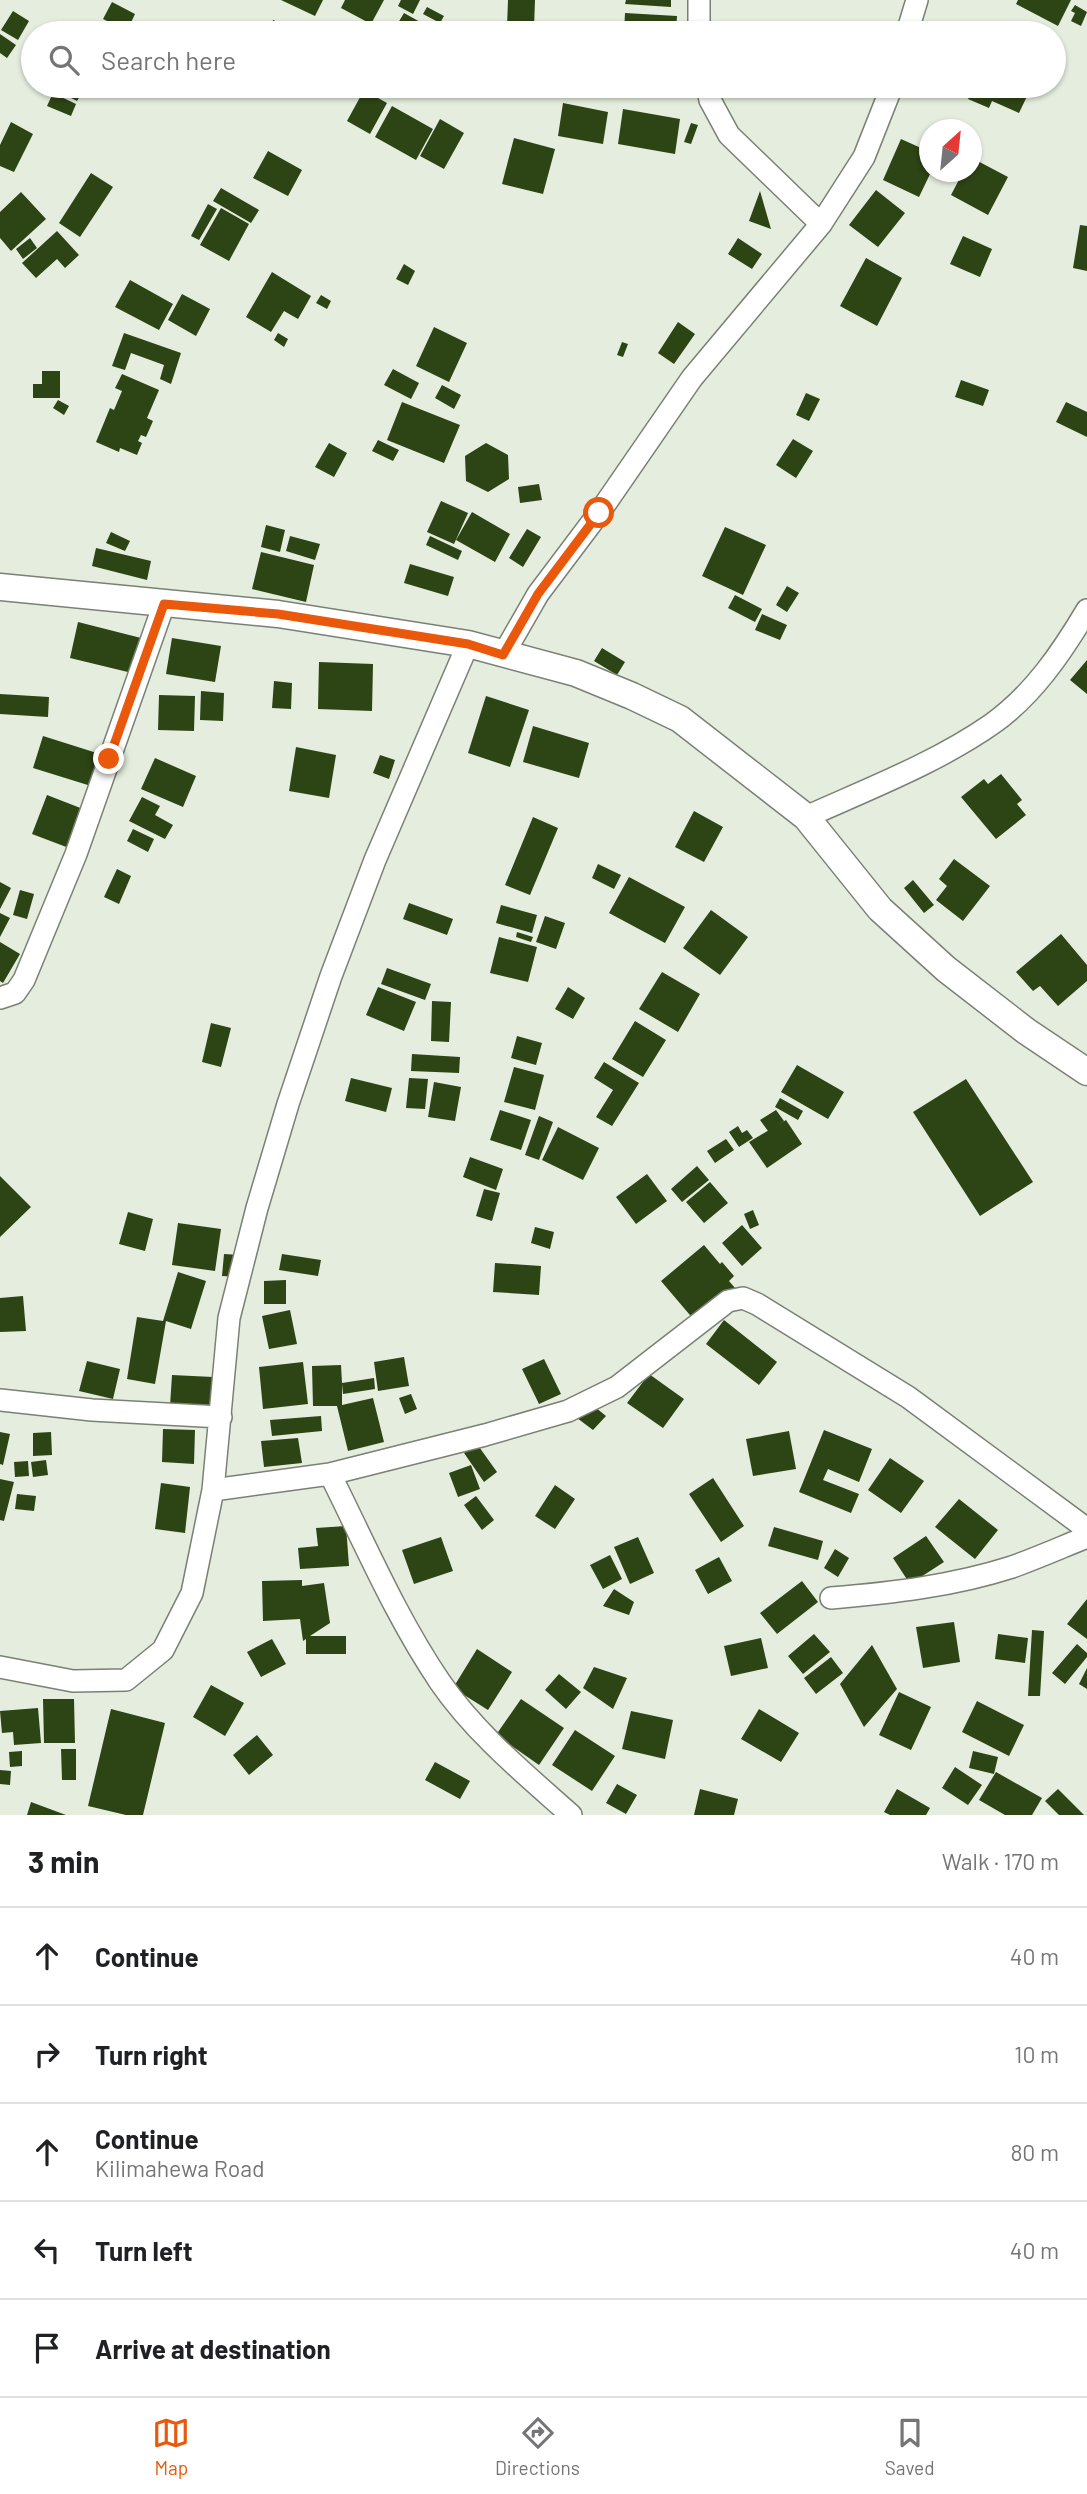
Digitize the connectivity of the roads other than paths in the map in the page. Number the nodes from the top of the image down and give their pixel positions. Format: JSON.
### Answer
{"nodes":[{"id":1,"x":699,"y":0,"type":"edge"},
{"id":2,"x":917,"y":0,"type":"edge"},
{"id":3,"x":699,"y":21,"type":"edge"},
{"id":4,"x":911,"y":21,"type":"edge"},
{"id":5,"x":710,"y":98,"type":"edge"},
{"id":6,"x":887,"y":98,"type":"edge"},
{"id":7,"x":821,"y":224,"type":"junction"},
{"id":8,"x":0,"y":587,"type":"edge"},
{"id":9,"x":164,"y":604,"type":"junction"},
{"id":10,"x":1087,"y":610,"type":"edge"},
{"id":11,"x":468,"y":644,"type":"junction"},
{"id":12,"x":503,"y":655,"type":"junction"},
{"id":13,"x":806,"y":817,"type":"junction"},
{"id":14,"x":0,"y":998,"type":"edge"},
{"id":15,"x":1087,"y":1072,"type":"edge"},
{"id":16,"x":0,"y":1399,"type":"edge"},
{"id":17,"x":221,"y":1417,"type":"junction"},
{"id":18,"x":330,"y":1474,"type":"junction"},
{"id":19,"x":213,"y":1490,"type":"junction"},
{"id":20,"x":1087,"y":1529,"type":"edge"},
{"id":21,"x":1087,"y":1536,"type":"edge"},
{"id":22,"x":831,"y":1598,"type":"dead end"},
{"id":23,"x":0,"y":1667,"type":"edge"},
{"id":24,"x":571,"y":1815,"type":"edge"}],
"edges":[{"from":1,"to":3,"type":"street"},
{"from":2,"to":4,"type":"street"},
{"from":5,"to":7,"type":"street"},
{"from":6,"to":7,"type":"street"},
{"from":7,"to":12,"type":"street"},
{"from":8,"to":9,"type":"street"},
{"from":9,"to":11,"type":"street"},
{"from":9,"to":14,"type":"street"},
{"from":10,"to":13,"type":"street"},
{"from":11,"to":12,"type":"street"},
{"from":11,"to":17,"type":"street"},
{"from":12,"to":13,"type":"street"},
{"from":13,"to":15,"type":"street"},
{"from":16,"to":17,"type":"street"},
{"from":17,"to":19,"type":"street"},
{"from":18,"to":19,"type":"street"},
{"from":18,"to":20,"type":"street"},
{"from":18,"to":24,"type":"street"},
{"from":19,"to":23,"type":"street"},
{"from":21,"to":22,"type":"street"}]}
